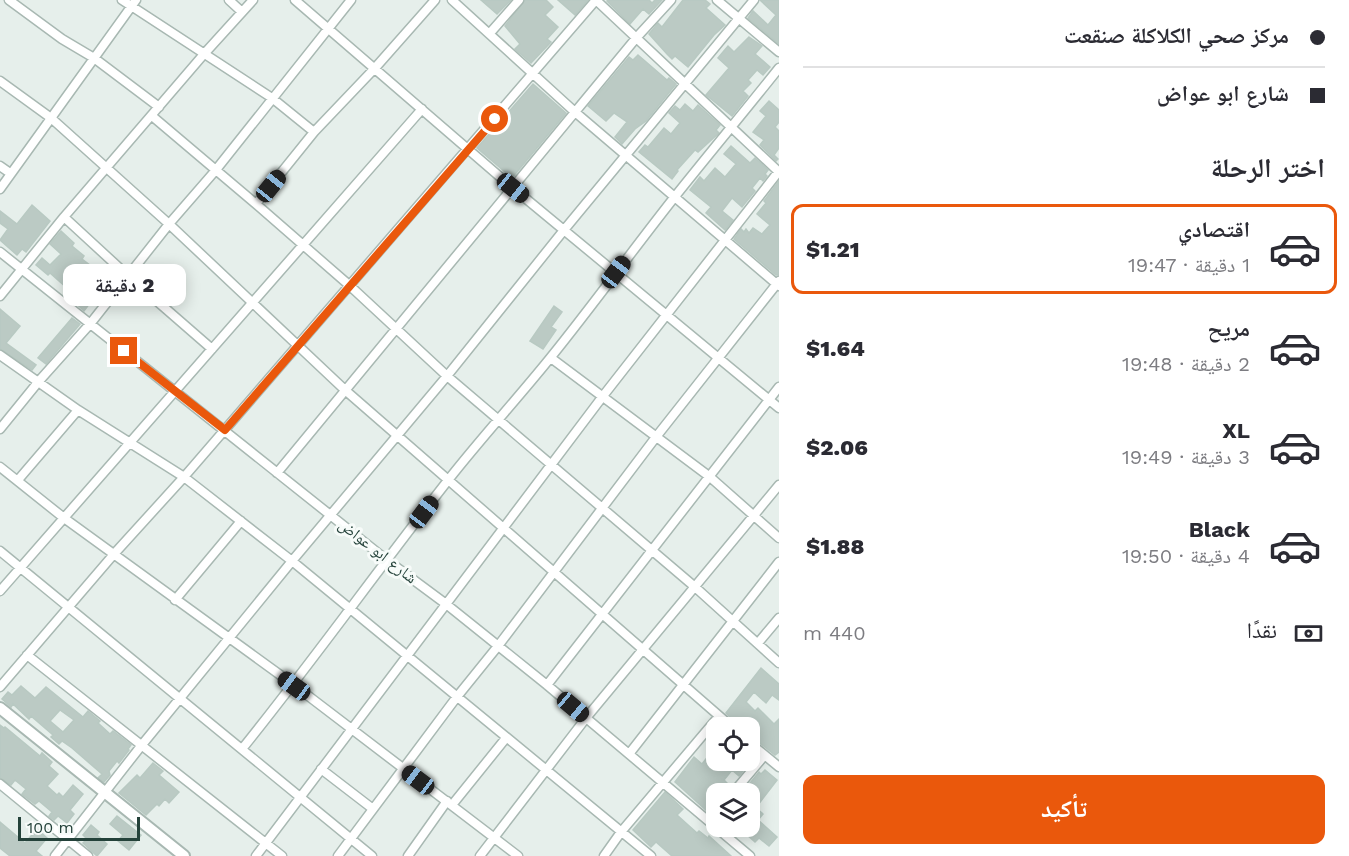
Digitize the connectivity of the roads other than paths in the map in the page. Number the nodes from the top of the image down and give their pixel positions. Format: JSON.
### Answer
{"nodes":[{"id":1,"x":9,"y":0,"type":"edge"},
{"id":2,"x":122,"y":0,"type":"edge"},
{"id":3,"x":229,"y":0,"type":"edge"},
{"id":4,"x":253,"y":0,"type":"edge"},
{"id":5,"x":295,"y":0,"type":"edge"},
{"id":6,"x":351,"y":0,"type":"edge"},
{"id":7,"x":435,"y":0,"type":"edge"},
{"id":8,"x":452,"y":0,"type":"edge"},
{"id":9,"x":519,"y":0,"type":"edge"},
{"id":10,"x":596,"y":0,"type":"edge"},
{"id":11,"x":671,"y":0,"type":"edge"},
{"id":12,"x":717,"y":0,"type":"edge"},
{"id":13,"x":754,"y":0,"type":"edge"},
{"id":14,"x":133,"y":3,"type":"edge"},
{"id":15,"x":242,"y":12,"type":"junction"},
{"id":16,"x":739,"y":19,"type":"junction"},
{"id":17,"x":329,"y":28,"type":"junction"},
{"id":18,"x":490,"y":33,"type":"junction"},
{"id":19,"x":637,"y":37,"type":"junction"},
{"id":20,"x":779,"y":52,"type":"edge"},
{"id":21,"x":204,"y":54,"type":"junction"},
{"id":22,"x":94,"y":58,"type":"junction"},
{"id":23,"x":375,"y":68,"type":"junction"},
{"id":24,"x":779,"y":68,"type":"edge"},
{"id":25,"x":534,"y":73,"type":"junction"},
{"id":26,"x":0,"y":81,"type":"edge"},
{"id":27,"x":686,"y":82,"type":"junction"},
{"id":28,"x":272,"y":98,"type":"junction"},
{"id":29,"x":159,"y":107,"type":"junction"},
{"id":30,"x":422,"y":109,"type":"junction"},
{"id":31,"x":575,"y":112,"type":"junction"},
{"id":32,"x":152,"y":116,"type":"junction"},
{"id":33,"x":51,"y":118,"type":"junction"},
{"id":34,"x":731,"y":127,"type":"junction"},
{"id":35,"x":314,"y":132,"type":"junction"},
{"id":36,"x":468,"y":150,"type":"junction"},
{"id":37,"x":626,"y":154,"type":"junction"},
{"id":38,"x":0,"y":166,"type":"edge"},
{"id":39,"x":107,"y":167,"type":"junction"},
{"id":40,"x":216,"y":171,"type":"junction"},
{"id":41,"x":779,"y":171,"type":"edge"},
{"id":42,"x":10,"y":173,"type":"junction"},
{"id":43,"x":513,"y":188,"type":"junction"},
{"id":44,"x":0,"y":189,"type":"edge"},
{"id":45,"x":675,"y":196,"type":"junction"},
{"id":46,"x":256,"y":204,"type":"junction"},
{"id":47,"x":64,"y":217,"type":"junction"},
{"id":48,"x":169,"y":224,"type":"junction"},
{"id":49,"x":564,"y":230,"type":"junction"},
{"id":50,"x":726,"y":240,"type":"junction"},
{"id":51,"x":303,"y":246,"type":"junction"},
{"id":52,"x":0,"y":252,"type":"edge"},
{"id":53,"x":21,"y":268,"type":"junction"},
{"id":54,"x":616,"y":272,"type":"junction"},
{"id":55,"x":127,"y":275,"type":"junction"},
{"id":56,"x":778,"y":284,"type":"edge"},
{"id":57,"x":350,"y":285,"type":"junction"},
{"id":58,"x":0,"y":296,"type":"edge"},
{"id":59,"x":252,"y":303,"type":"junction"},
{"id":60,"x":667,"y":315,"type":"junction"},
{"id":61,"x":90,"y":324,"type":"junction"},
{"id":62,"x":397,"y":329,"type":"junction"},
{"id":63,"x":298,"y":344,"type":"junction"},
{"id":64,"x":212,"y":349,"type":"junction"},
{"id":65,"x":0,"y":355,"type":"edge"},
{"id":66,"x":550,"y":358,"type":"junction"},
{"id":67,"x":718,"y":358,"type":"junction"},
{"id":68,"x":447,"y":376,"type":"junction"},
{"id":69,"x":39,"y":381,"type":"junction"},
{"id":70,"x":779,"y":387,"type":"edge"},
{"id":71,"x":345,"y":390,"type":"junction"},
{"id":72,"x":176,"y":392,"type":"junction"},
{"id":73,"x":603,"y":396,"type":"junction"},
{"id":74,"x":770,"y":400,"type":"junction"},
{"id":75,"x":779,"y":408,"type":"edge"},
{"id":76,"x":78,"y":410,"type":"junction"},
{"id":77,"x":497,"y":419,"type":"junction"},
{"id":78,"x":0,"y":429,"type":"edge"},
{"id":79,"x":225,"y":430,"type":"junction"},
{"id":80,"x":398,"y":436,"type":"junction"},
{"id":81,"x":656,"y":437,"type":"junction"},
{"id":82,"x":131,"y":443,"type":"junction"},
{"id":83,"x":551,"y":466,"type":"junction"},
{"id":84,"x":0,"y":467,"type":"edge"},
{"id":85,"x":277,"y":472,"type":"junction"},
{"id":86,"x":184,"y":477,"type":"junction"},
{"id":87,"x":710,"y":477,"type":"junction"},
{"id":88,"x":448,"y":479,"type":"junction"},
{"id":89,"x":18,"y":480,"type":"junction"},
{"id":90,"x":779,"y":485,"type":"edge"},
{"id":91,"x":603,"y":508,"type":"junction"},
{"id":92,"x":332,"y":516,"type":"junction"},
{"id":93,"x":755,"y":516,"type":"junction"},
{"id":94,"x":64,"y":518,"type":"junction"},
{"id":95,"x":241,"y":521,"type":"junction"},
{"id":96,"x":504,"y":528,"type":"junction"},
{"id":97,"x":779,"y":538,"type":"edge"},
{"id":98,"x":0,"y":551,"type":"edge"},
{"id":99,"x":652,"y":551,"type":"junction"},
{"id":100,"x":114,"y":554,"type":"junction"},
{"id":101,"x":292,"y":561,"type":"junction"},
{"id":102,"x":388,"y":561,"type":"junction"},
{"id":103,"x":779,"y":562,"type":"edge"},
{"id":104,"x":20,"y":567,"type":"junction"},
{"id":105,"x":554,"y":572,"type":"junction"},
{"id":106,"x":695,"y":587,"type":"junction"},
{"id":107,"x":0,"y":591,"type":"edge"},
{"id":108,"x":176,"y":600,"type":"junction"},
{"id":109,"x":447,"y":604,"type":"junction"},
{"id":110,"x":69,"y":608,"type":"junction"},
{"id":111,"x":349,"y":609,"type":"junction"},
{"id":112,"x":602,"y":613,"type":"junction"},
{"id":113,"x":779,"y":618,"type":"edge"},
{"id":114,"x":733,"y":621,"type":"junction"},
{"id":115,"x":230,"y":639,"type":"junction"},
{"id":116,"x":758,"y":644,"type":"junction"},
{"id":117,"x":498,"y":646,"type":"junction"},
{"id":118,"x":644,"y":649,"type":"junction"},
{"id":119,"x":27,"y":655,"type":"junction"},
{"id":120,"x":407,"y":656,"type":"junction"},
{"id":121,"x":779,"y":663,"type":"edge"},
{"id":122,"x":684,"y":684,"type":"junction"},
{"id":123,"x":547,"y":685,"type":"junction"},
{"id":124,"x":294,"y":686,"type":"junction"},
{"id":125,"x":0,"y":687,"type":"edge"},
{"id":126,"x":456,"y":698,"type":"junction"},
{"id":127,"x":181,"y":699,"type":"junction"},
{"id":128,"x":0,"y":708,"type":"edge"},
{"id":129,"x":719,"y":716,"type":"joint"},
{"id":130,"x":586,"y":718,"type":"junction"},
{"id":131,"x":352,"y":729,"type":"junction"},
{"id":132,"x":506,"y":738,"type":"junction"},
{"id":133,"x":141,"y":746,"type":"junction"},
{"id":134,"x":242,"y":749,"type":"junction"},
{"id":135,"x":760,"y":752,"type":"edge"},
{"id":136,"x":629,"y":754,"type":"junction"},
{"id":137,"x":764,"y":756,"type":"junction"},
{"id":138,"x":778,"y":764,"type":"edge"},
{"id":139,"x":321,"y":769,"type":"junction"},
{"id":140,"x":404,"y":769,"type":"junction"},
{"id":141,"x":546,"y":769,"type":"junction"},
{"id":142,"x":663,"y":783,"type":"junction"},
{"id":143,"x":741,"y":783,"type":"edge"},
{"id":144,"x":0,"y":784,"type":"edge"},
{"id":145,"x":106,"y":793,"type":"junction"},
{"id":146,"x":300,"y":796,"type":"junction"},
{"id":147,"x":450,"y":803,"type":"junction"},
{"id":148,"x":373,"y":810,"type":"junction"},
{"id":149,"x":706,"y":819,"type":"edge"},
{"id":150,"x":621,"y":832,"type":"junction"},
{"id":151,"x":351,"y":837,"type":"junction"},
{"id":152,"x":728,"y":837,"type":"edge"},
{"id":153,"x":495,"y":838,"type":"junction"},
{"id":154,"x":68,"y":840,"type":"junction"},
{"id":155,"x":265,"y":843,"type":"junction"},
{"id":156,"x":55,"y":856,"type":"edge"},
{"id":157,"x":88,"y":856,"type":"edge"},
{"id":158,"x":184,"y":856,"type":"edge"},
{"id":159,"x":255,"y":856,"type":"edge"},
{"id":160,"x":282,"y":856,"type":"edge"},
{"id":161,"x":338,"y":856,"type":"edge"},
{"id":162,"x":372,"y":856,"type":"edge"},
{"id":163,"x":408,"y":856,"type":"edge"},
{"id":164,"x":480,"y":856,"type":"edge"},
{"id":165,"x":518,"y":856,"type":"edge"},
{"id":166,"x":604,"y":856,"type":"edge"},
{"id":167,"x":651,"y":856,"type":"edge"},
{"id":168,"x":750,"y":856,"type":"edge"}],
"edges":[{"from":1,"to":22,"type":"street"},
{"from":2,"to":14,"type":"street"},
{"from":3,"to":15,"type":"street"},
{"from":4,"to":15,"type":"street"},
{"from":5,"to":17,"type":"street"},
{"from":6,"to":17,"type":"street"},
{"from":7,"to":23,"type":"street"},
{"from":8,"to":18,"type":"street"},
{"from":9,"to":18,"type":"street"},
{"from":10,"to":19,"type":"street"},
{"from":10,"to":25,"type":"street"},
{"from":11,"to":19,"type":"street"},
{"from":12,"to":16,"type":"street"},
{"from":13,"to":16,"type":"street"},
{"from":14,"to":21,"type":"street"},
{"from":14,"to":22,"type":"street"},
{"from":15,"to":21,"type":"street"},
{"from":16,"to":20,"type":"street"},
{"from":16,"to":27,"type":"street"},
{"from":17,"to":23,"type":"street"},
{"from":17,"to":28,"type":"street"},
{"from":18,"to":25,"type":"street"},
{"from":19,"to":27,"type":"street"},
{"from":19,"to":31,"type":"street"},
{"from":21,"to":28,"type":"street"},
{"from":21,"to":29,"type":"street"},
{"from":22,"to":29,"type":"street"},
{"from":22,"to":33,"type":"street"},
{"from":23,"to":30,"type":"street"},
{"from":23,"to":35,"type":"street"},
{"from":24,"to":34,"type":"street"},
{"from":25,"to":31,"type":"street"},
{"from":25,"to":36,"type":"street"},
{"from":26,"to":33,"type":"street"},
{"from":27,"to":34,"type":"street"},
{"from":27,"to":37,"type":"street"},
{"from":28,"to":35,"type":"street"},
{"from":28,"to":40,"type":"street"},
{"from":29,"to":32,"type":"street"},
{"from":30,"to":36,"type":"street"},
{"from":30,"to":51,"type":"street"},
{"from":31,"to":37,"type":"street"},
{"from":31,"to":43,"type":"street"},
{"from":32,"to":39,"type":"street"},
{"from":32,"to":40,"type":"street"},
{"from":33,"to":39,"type":"street"},
{"from":33,"to":42,"type":"street"},
{"from":34,"to":41,"type":"street"},
{"from":34,"to":45,"type":"street"},
{"from":35,"to":46,"type":"street"},
{"from":36,"to":43,"type":"street"},
{"from":36,"to":57,"type":"street"},
{"from":37,"to":45,"type":"street"},
{"from":37,"to":49,"type":"street"},
{"from":38,"to":42,"type":"street"},
{"from":39,"to":47,"type":"street"},
{"from":39,"to":48,"type":"street"},
{"from":40,"to":46,"type":"street"},
{"from":40,"to":48,"type":"street"},
{"from":41,"to":50,"type":"street"},
{"from":42,"to":44,"type":"street"},
{"from":43,"to":49,"type":"street"},
{"from":43,"to":62,"type":"street"},
{"from":45,"to":50,"type":"street"},
{"from":45,"to":54,"type":"street"},
{"from":46,"to":51,"type":"street"},
{"from":47,"to":53,"type":"street"},
{"from":47,"to":55,"type":"street"},
{"from":48,"to":55,"type":"street"},
{"from":48,"to":59,"type":"street"},
{"from":49,"to":54,"type":"street"},
{"from":49,"to":68,"type":"street"},
{"from":50,"to":56,"type":"street"},
{"from":50,"to":60,"type":"street"},
{"from":51,"to":57,"type":"street"},
{"from":51,"to":59,"type":"street"},
{"from":52,"to":53,"type":"street","name":"شارع ابو عواض"},
{"from":53,"to":58,"type":"street"},
{"from":53,"to":61,"type":"street","name":"شارع ابو عواض"},
{"from":54,"to":60,"type":"street"},
{"from":54,"to":66,"type":"street"},
{"from":55,"to":61,"type":"street"},
{"from":55,"to":64,"type":"street"},
{"from":56,"to":67,"type":"street"},
{"from":57,"to":62,"type":"street"},
{"from":57,"to":63,"type":"street"},
{"from":59,"to":63,"type":"street"},
{"from":59,"to":64,"type":"street"},
{"from":60,"to":67,"type":"street"},
{"from":60,"to":73,"type":"street"},
{"from":61,"to":69,"type":"street"},
{"from":61,"to":72,"type":"street","name":"شارع ابو عواض"},
{"from":62,"to":68,"type":"street"},
{"from":62,"to":71,"type":"street"},
{"from":63,"to":71,"type":"street"},
{"from":63,"to":79,"type":"street"},
{"from":64,"to":72,"type":"street"},
{"from":65,"to":69,"type":"street"},
{"from":66,"to":73,"type":"street"},
{"from":66,"to":77,"type":"street"},
{"from":67,"to":74,"type":"street"},
{"from":67,"to":81,"type":"street"},
{"from":68,"to":77,"type":"street"},
{"from":68,"to":80,"type":"street"},
{"from":69,"to":76,"type":"street"},
{"from":69,"to":78,"type":"street"},
{"from":70,"to":74,"type":"street"},
{"from":71,"to":80,"type":"street"},
{"from":71,"to":85,"type":"street"},
{"from":72,"to":79,"type":"street","name":"شارع ابو عواض"},
{"from":72,"to":82,"type":"street"},
{"from":73,"to":81,"type":"street"},
{"from":73,"to":83,"type":"street"},
{"from":74,"to":75,"type":"street"},
{"from":74,"to":87,"type":"street"},
{"from":76,"to":82,"type":"street"},
{"from":76,"to":89,"type":"street"},
{"from":77,"to":83,"type":"street"},
{"from":77,"to":88,"type":"street"},
{"from":79,"to":85,"type":"street","name":"شارع ابو عواض"},
{"from":79,"to":86,"type":"street"},
{"from":80,"to":88,"type":"street"},
{"from":80,"to":92,"type":"street"},
{"from":81,"to":87,"type":"street"},
{"from":81,"to":91,"type":"street"},
{"from":82,"to":86,"type":"street"},
{"from":82,"to":94,"type":"street"},
{"from":83,"to":91,"type":"street"},
{"from":83,"to":96,"type":"street"},
{"from":84,"to":89,"type":"street"},
{"from":85,"to":92,"type":"street","name":"شارع ابو عواض"},
{"from":86,"to":95,"type":"street"},
{"from":86,"to":100,"type":"street"},
{"from":87,"to":93,"type":"street"},
{"from":87,"to":99,"type":"street"},
{"from":88,"to":96,"type":"street"},
{"from":88,"to":102,"type":"street"},
{"from":89,"to":94,"type":"street"},
{"from":90,"to":93,"type":"street"},
{"from":91,"to":99,"type":"street"},
{"from":91,"to":105,"type":"street"},
{"from":92,"to":101,"type":"street"},
{"from":92,"to":102,"type":"street","name":"شارع ابو عواض"},
{"from":93,"to":97,"type":"street"},
{"from":93,"to":106,"type":"street"},
{"from":94,"to":100,"type":"street"},
{"from":94,"to":104,"type":"street"},
{"from":95,"to":101,"type":"street"},
{"from":95,"to":108,"type":"street"},
{"from":96,"to":105,"type":"street"},
{"from":96,"to":109,"type":"street"},
{"from":98,"to":104,"type":"street"},
{"from":99,"to":106,"type":"street"},
{"from":99,"to":112,"type":"street"},
{"from":100,"to":108,"type":"street"},
{"from":100,"to":110,"type":"street"},
{"from":101,"to":111,"type":"street"},
{"from":101,"to":115,"type":"street"},
{"from":102,"to":109,"type":"street","name":"شارع ابو عواض"},
{"from":102,"to":111,"type":"street"},
{"from":103,"to":114,"type":"street"},
{"from":104,"to":107,"type":"street"},
{"from":104,"to":110,"type":"street"},
{"from":105,"to":112,"type":"street"},
{"from":105,"to":117,"type":"street"},
{"from":106,"to":114,"type":"street"},
{"from":106,"to":118,"type":"street"},
{"from":108,"to":115,"type":"street"},
{"from":109,"to":117,"type":"street","name":"شارع ابو عواض"},
{"from":109,"to":120,"type":"street"},
{"from":110,"to":119,"type":"street"},
{"from":110,"to":127,"type":"street"},
{"from":111,"to":120,"type":"street"},
{"from":111,"to":124,"type":"street"},
{"from":112,"to":118,"type":"street"},
{"from":112,"to":123,"type":"street"},
{"from":113,"to":116,"type":"street"},
{"from":114,"to":116,"type":"street"},
{"from":114,"to":122,"type":"street"},
{"from":115,"to":124,"type":"street"},
{"from":115,"to":127,"type":"street"},
{"from":116,"to":121,"type":"street"},
{"from":117,"to":123,"type":"street","name":"شارع ابو عواض"},
{"from":117,"to":126,"type":"street"},
{"from":118,"to":122,"type":"street"},
{"from":118,"to":130,"type":"street"},
{"from":119,"to":125,"type":"street"},
{"from":119,"to":133,"type":"street"},
{"from":120,"to":126,"type":"street"},
{"from":120,"to":131,"type":"street"},
{"from":122,"to":129,"type":"street"},
{"from":122,"to":136,"type":"street"},
{"from":123,"to":130,"type":"street","name":"شارع ابو عواض"},
{"from":124,"to":131,"type":"street"},
{"from":124,"to":134,"type":"street"},
{"from":126,"to":132,"type":"street"},
{"from":126,"to":140,"type":"street"},
{"from":127,"to":133,"type":"street"},
{"from":127,"to":134,"type":"street"},
{"from":128,"to":145,"type":"street"},
{"from":129,"to":142,"type":"street"},
{"from":130,"to":136,"type":"street","name":"شارع ابو عواض"},
{"from":130,"to":141,"type":"street"},
{"from":131,"to":139,"type":"street"},
{"from":131,"to":140,"type":"street"},
{"from":132,"to":141,"type":"street"},
{"from":132,"to":147,"type":"street"},
{"from":133,"to":145,"type":"street"},
{"from":133,"to":155,"type":"street"},
{"from":134,"to":146,"type":"street"},
{"from":135,"to":137,"type":"street"},
{"from":136,"to":142,"type":"street","name":"شارع ابو عواض"},
{"from":137,"to":138,"type":"street"},
{"from":137,"to":143,"type":"street"},
{"from":139,"to":146,"type":"street"},
{"from":139,"to":148,"type":"street"},
{"from":140,"to":147,"type":"street"},
{"from":140,"to":148,"type":"street"},
{"from":141,"to":150,"type":"street"},
{"from":141,"to":153,"type":"street"},
{"from":142,"to":149,"type":"street","name":"شارع ابو عواض"},
{"from":142,"to":150,"type":"street"},
{"from":144,"to":154,"type":"street"},
{"from":145,"to":154,"type":"street"},
{"from":145,"to":158,"type":"street"},
{"from":146,"to":151,"type":"street"},
{"from":146,"to":155,"type":"street"},
{"from":147,"to":153,"type":"street"},
{"from":147,"to":163,"type":"street"},
{"from":148,"to":151,"type":"street"},
{"from":150,"to":166,"type":"street"},
{"from":150,"to":167,"type":"street"},
{"from":151,"to":161,"type":"street"},
{"from":151,"to":162,"type":"street"},
{"from":152,"to":168,"type":"street","name":"شارع ابو عواض"},
{"from":153,"to":164,"type":"street"},
{"from":153,"to":165,"type":"street"},
{"from":154,"to":156,"type":"street"},
{"from":154,"to":157,"type":"street"},
{"from":155,"to":159,"type":"street"},
{"from":155,"to":160,"type":"street"}]}
